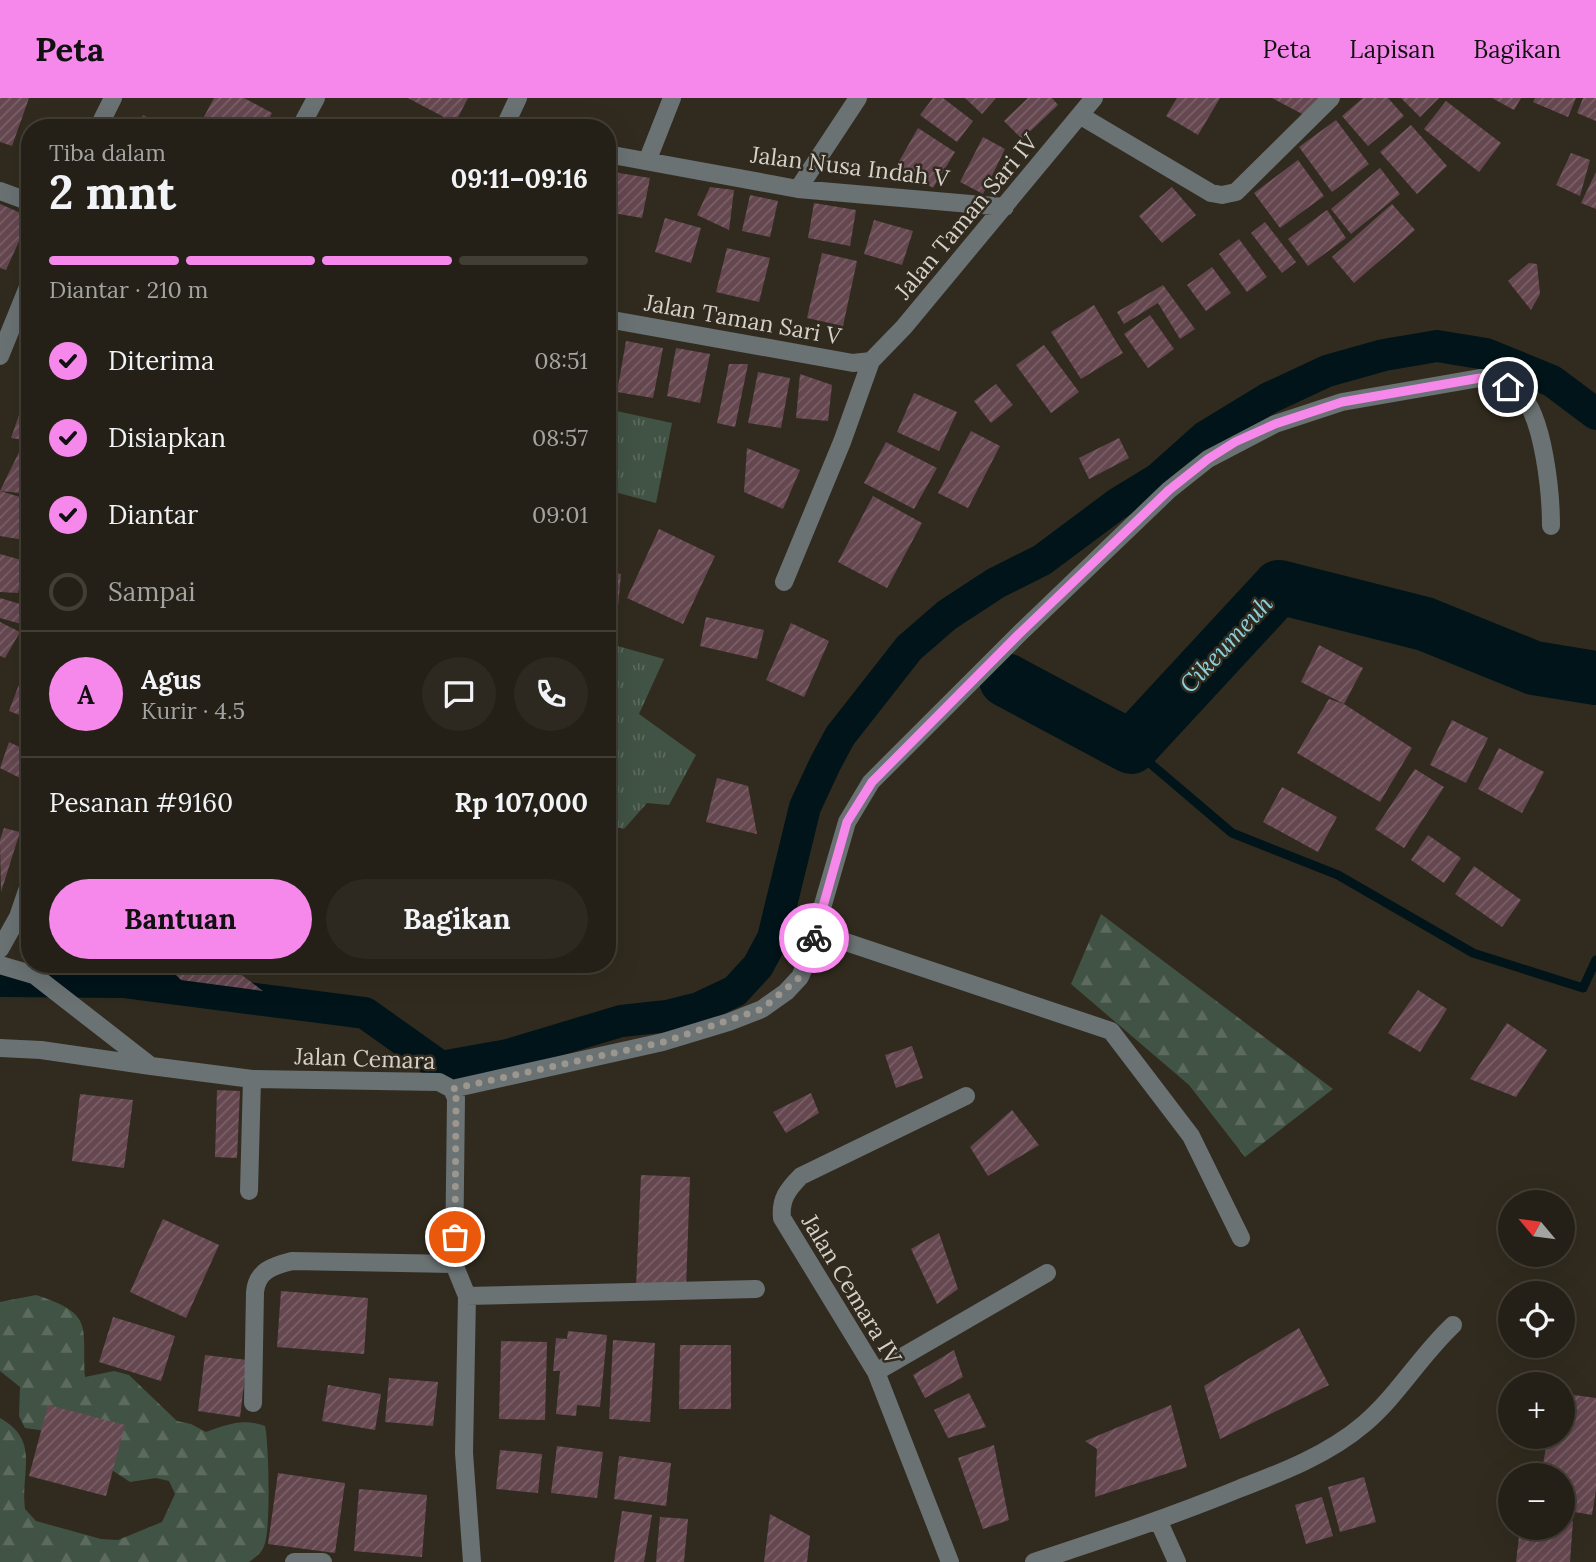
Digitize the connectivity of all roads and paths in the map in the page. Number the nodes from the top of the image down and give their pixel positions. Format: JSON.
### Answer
{"nodes":[{"id":1,"x":113,"y":98,"type":"edge"},
{"id":2,"x":316,"y":98,"type":"edge"},
{"id":3,"x":518,"y":98,"type":"edge"},
{"id":4,"x":672,"y":98,"type":"edge"},
{"id":5,"x":1094,"y":98,"type":"edge"},
{"id":6,"x":1331,"y":98,"type":"edge"},
{"id":7,"x":854,"y":101,"type":"edge"},
{"id":8,"x":1081,"y":116,"type":"junction"},
{"id":9,"x":103,"y":119,"type":"edge"},
{"id":10,"x":305,"y":119,"type":"edge"},
{"id":11,"x":508,"y":119,"type":"edge"},
{"id":12,"x":616,"y":154,"type":"edge"},
{"id":13,"x":648,"y":159,"type":"junction"},
{"id":14,"x":798,"y":190,"type":"junction"},
{"id":15,"x":0,"y":191,"type":"edge"},
{"id":16,"x":21,"y":199,"type":"edge"},
{"id":17,"x":1005,"y":208,"type":"junction"},
{"id":18,"x":21,"y":304,"type":"edge"},
{"id":19,"x":616,"y":321,"type":"edge"},
{"id":20,"x":0,"y":356,"type":"edge"},
{"id":21,"x":871,"y":361,"type":"junction"},
{"id":22,"x":1551,"y":526,"type":"dead end"},
{"id":23,"x":784,"y":582,"type":"dead end"},
{"id":24,"x":21,"y":908,"type":"edge"},
{"id":25,"x":816,"y":932,"type":"junction"},
{"id":26,"x":0,"y":950,"type":"edge"},
{"id":27,"x":0,"y":965,"type":"edge"},
{"id":28,"x":21,"y":971,"type":"edge"},
{"id":29,"x":27,"y":973,"type":"edge"},
{"id":30,"x":0,"y":1048,"type":"edge"},
{"id":31,"x":151,"y":1066,"type":"junction"},
{"id":32,"x":252,"y":1079,"type":"junction"},
{"id":33,"x":452,"y":1089,"type":"junction"},
{"id":34,"x":965,"y":1096,"type":"dead end"},
{"id":35,"x":249,"y":1191,"type":"dead end"},
{"id":36,"x":1241,"y":1238,"type":"dead end"},
{"id":37,"x":454,"y":1264,"type":"junction"},
{"id":38,"x":1047,"y":1273,"type":"dead end"},
{"id":39,"x":756,"y":1289,"type":"dead end"},
{"id":40,"x":467,"y":1296,"type":"junction"},
{"id":41,"x":1453,"y":1325,"type":"dead end"},
{"id":42,"x":876,"y":1372,"type":"junction"},
{"id":43,"x":253,"y":1403,"type":"dead end"},
{"id":44,"x":1159,"y":1521,"type":"junction"},
{"id":45,"x":294,"y":1562,"type":"edge"},
{"id":46,"x":323,"y":1562,"type":"edge"},
{"id":47,"x":472,"y":1562,"type":"edge"},
{"id":48,"x":950,"y":1562,"type":"edge"},
{"id":49,"x":1034,"y":1562,"type":"edge"},
{"id":50,"x":1177,"y":1562,"type":"edge"}],
"edges":[{"from":1,"to":9,"type":"street"},
{"from":2,"to":10,"type":"street"},
{"from":3,"to":11,"type":"street"},
{"from":4,"to":13,"type":"street"},
{"from":5,"to":8,"type":"street","name":"Jalan Taman Sari IV"},
{"from":6,"to":8,"type":"street"},
{"from":7,"to":14,"type":"street"},
{"from":8,"to":17,"type":"street","name":"Jalan Taman Sari IV"},
{"from":12,"to":13,"type":"street","name":"Jalan Nusa Indah V"},
{"from":13,"to":14,"type":"street","name":"Jalan Nusa Indah V"},
{"from":14,"to":17,"type":"street","name":"Jalan Nusa Indah V"},
{"from":15,"to":16,"type":"street"},
{"from":17,"to":21,"type":"street","name":"Jalan Taman Sari IV"},
{"from":18,"to":20,"type":"street"},
{"from":19,"to":21,"type":"street","name":"Jalan Taman Sari V"},
{"from":21,"to":23,"type":"street"},
{"from":22,"to":25,"type":"street"},
{"from":24,"to":26,"type":"street"},
{"from":25,"to":33,"type":"street"},
{"from":25,"to":36,"type":"street"},
{"from":27,"to":28,"type":"street"},
{"from":29,"to":31,"type":"street"},
{"from":30,"to":31,"type":"street","name":"Jalan Cemara"},
{"from":31,"to":32,"type":"street","name":"Jalan Cemara"},
{"from":32,"to":33,"type":"street","name":"Jalan Cemara"},
{"from":32,"to":35,"type":"street"},
{"from":33,"to":37,"type":"street","name":"Jalan Cemara"},
{"from":34,"to":42,"type":"street","name":"Jalan Cemara IV"},
{"from":37,"to":40,"type":"street","name":"Jalan Cemara"},
{"from":37,"to":43,"type":"street"},
{"from":38,"to":42,"type":"street"},
{"from":39,"to":40,"type":"street"},
{"from":40,"to":47,"type":"street","name":"Jalan Cemara"},
{"from":41,"to":44,"type":"street"},
{"from":42,"to":48,"type":"street","name":"Jalan Cemara IV"},
{"from":44,"to":49,"type":"street"},
{"from":44,"to":50,"type":"street"},
{"from":45,"to":46,"type":"street"}]}
